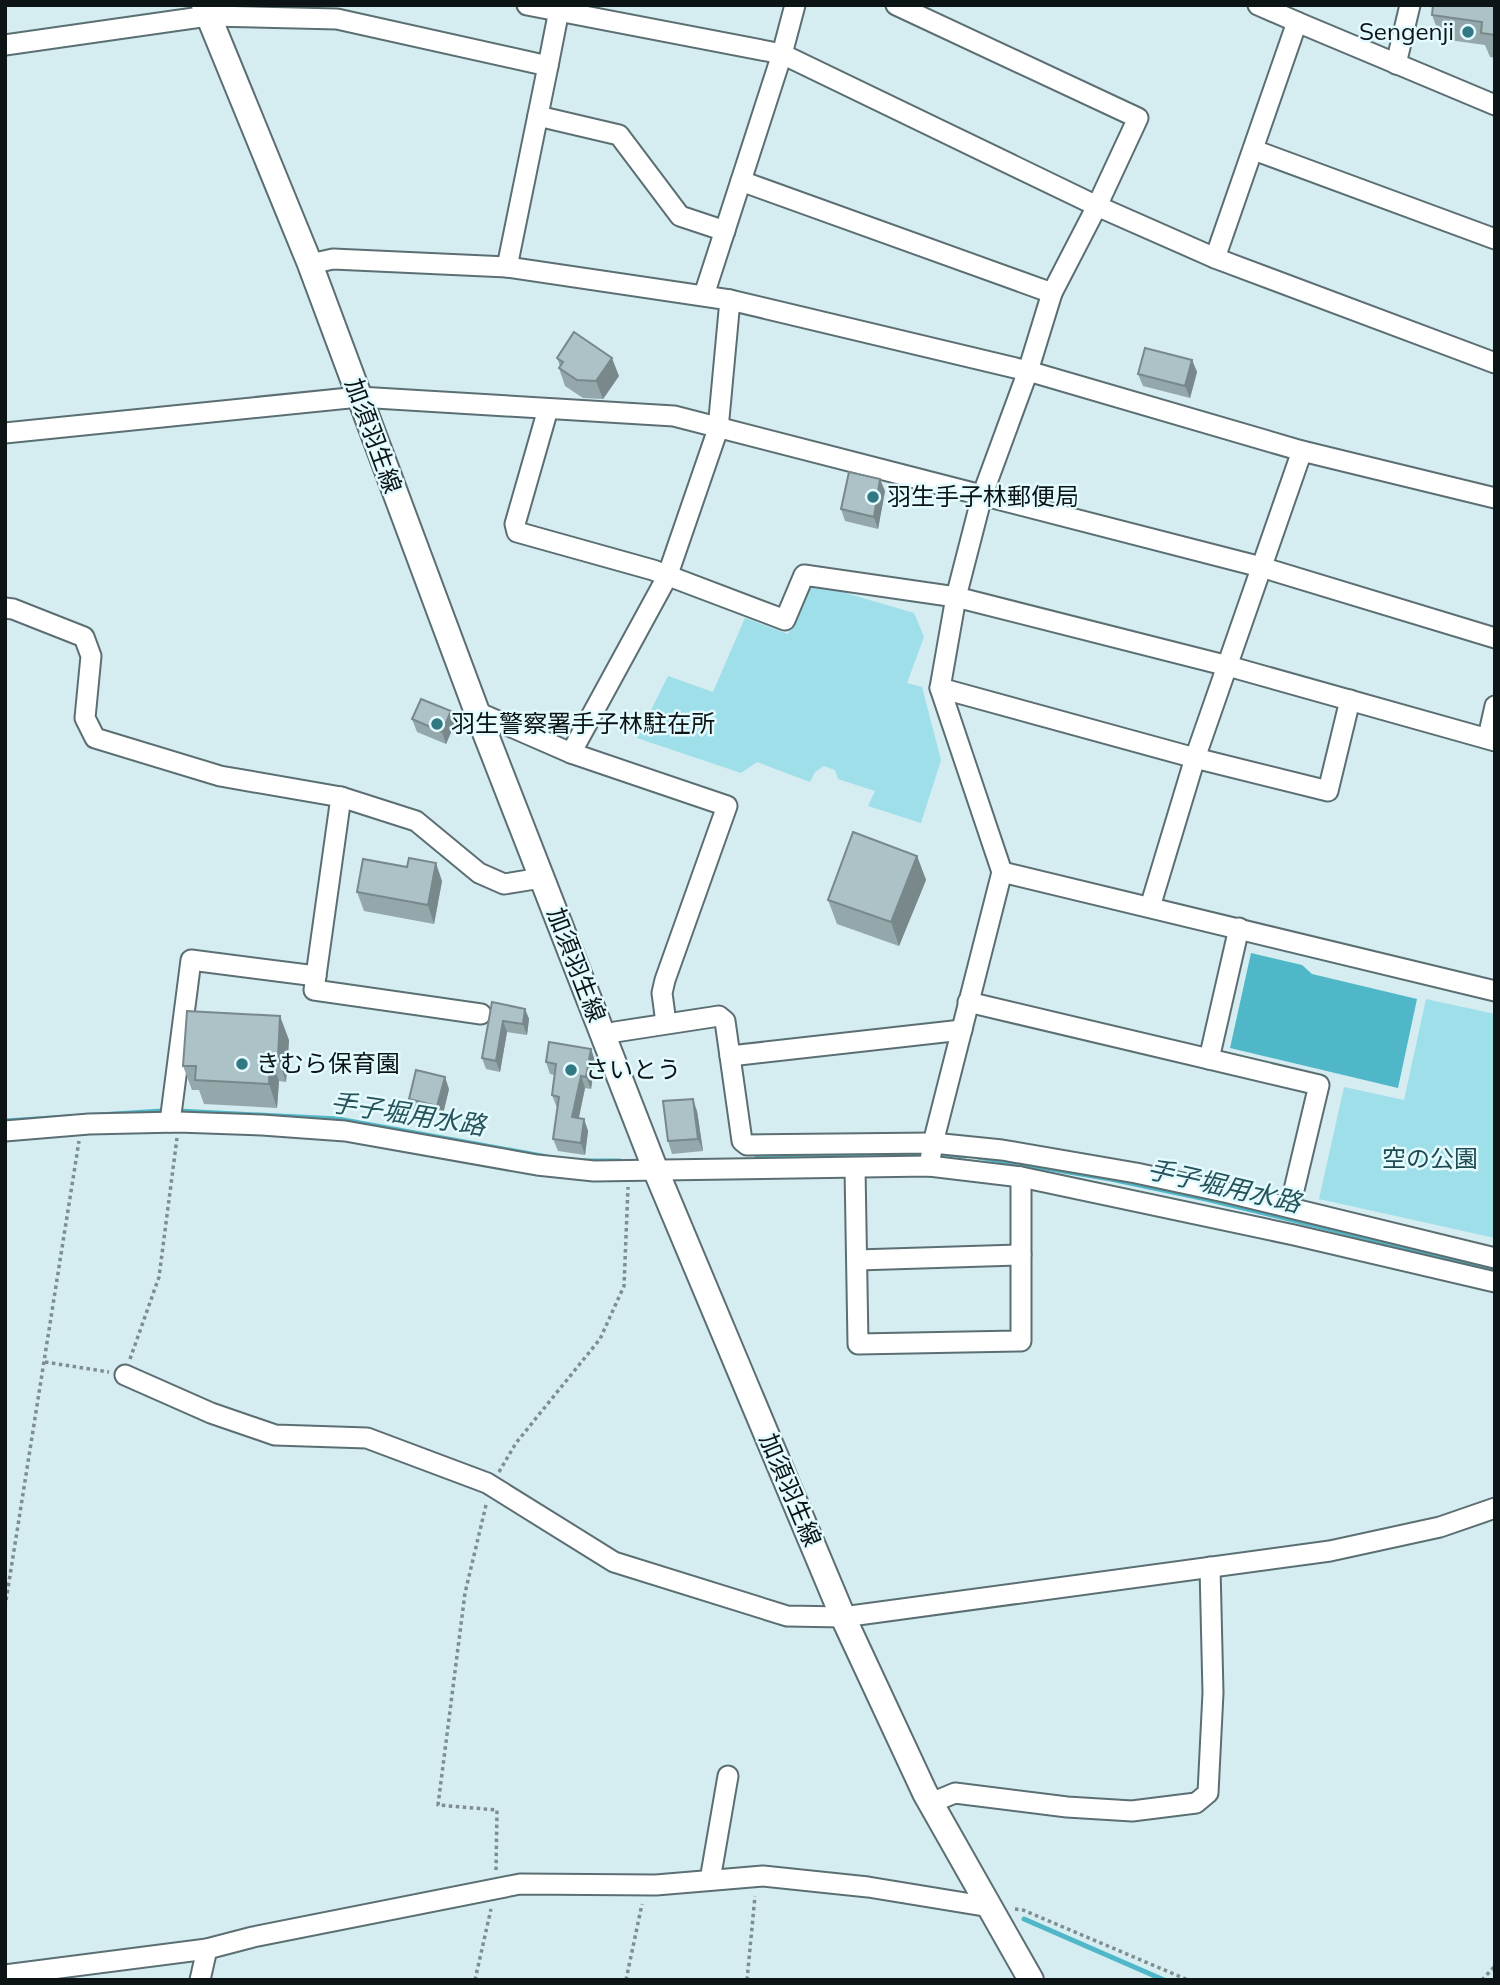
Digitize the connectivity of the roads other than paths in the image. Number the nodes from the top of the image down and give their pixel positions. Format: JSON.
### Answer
{"nodes":[{"id":1,"x":527,"y":5,"type":"edge"},
{"id":2,"x":795,"y":5,"type":"edge"},
{"id":3,"x":896,"y":5,"type":"edge"},
{"id":4,"x":1258,"y":5,"type":"edge"},
{"id":5,"x":1410,"y":5,"type":"edge"},
{"id":6,"x":559,"y":9,"type":"edge"},
{"id":7,"x":206,"y":11,"type":"edge"},
{"id":8,"x":335,"y":12,"type":"edge"},
{"id":9,"x":1297,"y":22,"type":"junction"},
{"id":10,"x":5,"y":45,"type":"edge"},
{"id":11,"x":782,"y":54,"type":"junction"},
{"id":12,"x":1396,"y":64,"type":"junction"},
{"id":13,"x":548,"y":66,"type":"junction"},
{"id":14,"x":1495,"y":105,"type":"edge"},
{"id":15,"x":538,"y":116,"type":"junction"},
{"id":16,"x":1254,"y":150,"type":"junction"},
{"id":17,"x":741,"y":181,"type":"junction"},
{"id":18,"x":1097,"y":206,"type":"junction"},
{"id":19,"x":725,"y":231,"type":"junction"},
{"id":20,"x":1495,"y":239,"type":"edge"},
{"id":21,"x":1214,"y":258,"type":"junction"},
{"id":22,"x":310,"y":264,"type":"junction"},
{"id":23,"x":507,"y":267,"type":"junction"},
{"id":24,"x":1052,"y":293,"type":"junction"},
{"id":25,"x":704,"y":295,"type":"junction"},
{"id":26,"x":730,"y":300,"type":"junction"},
{"id":27,"x":1495,"y":363,"type":"edge"},
{"id":28,"x":1028,"y":371,"type":"junction"},
{"id":29,"x":359,"y":397,"type":"junction"},
{"id":30,"x":548,"y":409,"type":"junction"},
{"id":31,"x":719,"y":429,"type":"junction"},
{"id":32,"x":5,"y":433,"type":"edge"},
{"id":33,"x":1302,"y":451,"type":"junction"},
{"id":34,"x":982,"y":496,"type":"junction"},
{"id":35,"x":1495,"y":498,"type":"edge"},
{"id":36,"x":1261,"y":568,"type":"junction"},
{"id":37,"x":667,"y":577,"type":"junction"},
{"id":38,"x":956,"y":597,"type":"junction"},
{"id":39,"x":5,"y":608,"type":"edge"},
{"id":40,"x":1495,"y":638,"type":"edge"},
{"id":41,"x":1228,"y":666,"type":"junction"},
{"id":42,"x":940,"y":688,"type":"junction"},
{"id":43,"x":1350,"y":699,"type":"junction"},
{"id":44,"x":1495,"y":706,"type":"edge"},
{"id":45,"x":477,"y":712,"type":"junction"},
{"id":46,"x":1491,"y":739,"type":"edge"},
{"id":47,"x":571,"y":753,"type":"junction"},
{"id":48,"x":1195,"y":758,"type":"junction"},
{"id":49,"x":341,"y":797,"type":"junction"},
{"id":50,"x":1002,"y":872,"type":"junction"},
{"id":51,"x":541,"y":878,"type":"junction"},
{"id":52,"x":1150,"y":907,"type":"junction"},
{"id":53,"x":1239,"y":928,"type":"junction"},
{"id":54,"x":316,"y":976,"type":"junction"},
{"id":55,"x":1495,"y":991,"type":"edge"},
{"id":56,"x":968,"y":1002,"type":"junction"},
{"id":57,"x":481,"y":1014,"type":"dead end"},
{"id":58,"x":666,"y":1023,"type":"junction"},
{"id":59,"x":962,"y":1030,"type":"junction"},
{"id":60,"x":604,"y":1038,"type":"junction"},
{"id":61,"x":730,"y":1056,"type":"junction"},
{"id":62,"x":1209,"y":1059,"type":"junction"},
{"id":63,"x":174,"y":1122,"type":"junction"},
{"id":64,"x":5,"y":1131,"type":"edge"},
{"id":65,"x":933,"y":1143,"type":"junction"},
{"id":66,"x":929,"y":1166,"type":"junction"},
{"id":67,"x":855,"y":1168,"type":"junction"},
{"id":68,"x":656,"y":1171,"type":"junction"},
{"id":69,"x":1021,"y":1177,"type":"junction"},
{"id":70,"x":1293,"y":1194,"type":"dead end"},
{"id":71,"x":1021,"y":1255,"type":"junction"},
{"id":72,"x":1495,"y":1258,"type":"edge"},
{"id":73,"x":857,"y":1260,"type":"junction"},
{"id":74,"x":1495,"y":1282,"type":"edge"},
{"id":75,"x":125,"y":1375,"type":"road end"},
{"id":76,"x":1495,"y":1508,"type":"edge"},
{"id":77,"x":1210,"y":1567,"type":"junction"},
{"id":78,"x":843,"y":1617,"type":"junction"},
{"id":79,"x":728,"y":1776,"type":"dead end"},
{"id":80,"x":931,"y":1803,"type":"junction"},
{"id":81,"x":710,"y":1880,"type":"junction"},
{"id":82,"x":990,"y":1907,"type":"junction"},
{"id":83,"x":207,"y":1949,"type":"junction"},
{"id":84,"x":5,"y":1975,"type":"edge"},
{"id":85,"x":200,"y":1980,"type":"edge"},
{"id":86,"x":1031,"y":1980,"type":"edge"}],
"edges":[{"from":1,"to":6,"type":"street"},
{"from":2,"to":11,"type":"street"},
{"from":3,"to":18,"type":"street"},
{"from":4,"to":9,"type":"street"},
{"from":5,"to":12,"type":"street"},
{"from":6,"to":11,"type":"street"},
{"from":6,"to":13,"type":"street"},
{"from":7,"to":8,"type":"street"},
{"from":7,"to":10,"type":"street"},
{"from":7,"to":22,"type":"main road","name":"加須羽生線"},
{"from":8,"to":13,"type":"street"},
{"from":9,"to":12,"type":"street"},
{"from":9,"to":16,"type":"street"},
{"from":11,"to":17,"type":"street"},
{"from":11,"to":18,"type":"street"},
{"from":12,"to":14,"type":"street"},
{"from":13,"to":15,"type":"street"},
{"from":15,"to":19,"type":"street"},
{"from":15,"to":23,"type":"street"},
{"from":16,"to":20,"type":"street"},
{"from":16,"to":21,"type":"street"},
{"from":17,"to":19,"type":"street"},
{"from":17,"to":24,"type":"street"},
{"from":18,"to":21,"type":"street"},
{"from":18,"to":24,"type":"street"},
{"from":19,"to":25,"type":"street"},
{"from":21,"to":27,"type":"street"},
{"from":22,"to":23,"type":"street"},
{"from":22,"to":29,"type":"main road","name":"加須羽生線"},
{"from":23,"to":25,"type":"street"},
{"from":24,"to":28,"type":"street"},
{"from":25,"to":26,"type":"street"},
{"from":26,"to":28,"type":"street"},
{"from":26,"to":31,"type":"street"},
{"from":28,"to":33,"type":"street"},
{"from":28,"to":34,"type":"street"},
{"from":29,"to":30,"type":"street"},
{"from":29,"to":32,"type":"street"},
{"from":29,"to":45,"type":"main road","name":"加須羽生線"},
{"from":30,"to":31,"type":"street"},
{"from":30,"to":37,"type":"street"},
{"from":31,"to":34,"type":"street"},
{"from":31,"to":37,"type":"street"},
{"from":33,"to":35,"type":"street"},
{"from":33,"to":36,"type":"street"},
{"from":34,"to":36,"type":"street"},
{"from":34,"to":38,"type":"street"},
{"from":36,"to":40,"type":"street"},
{"from":36,"to":41,"type":"street"},
{"from":37,"to":38,"type":"street"},
{"from":37,"to":47,"type":"street"},
{"from":38,"to":41,"type":"street"},
{"from":38,"to":42,"type":"street"},
{"from":39,"to":49,"type":"street"},
{"from":41,"to":43,"type":"street"},
{"from":41,"to":48,"type":"street"},
{"from":42,"to":48,"type":"street"},
{"from":42,"to":50,"type":"street"},
{"from":43,"to":46,"type":"street"},
{"from":43,"to":48,"type":"street"},
{"from":44,"to":46,"type":"street"},
{"from":45,"to":47,"type":"street"},
{"from":45,"to":51,"type":"main road","name":"加須羽生線"},
{"from":47,"to":58,"type":"street"},
{"from":48,"to":52,"type":"street"},
{"from":49,"to":51,"type":"street"},
{"from":49,"to":54,"type":"street"},
{"from":50,"to":52,"type":"street"},
{"from":50,"to":56,"type":"street"},
{"from":51,"to":60,"type":"main road","name":"加須羽生線"},
{"from":52,"to":53,"type":"street"},
{"from":53,"to":55,"type":"street"},
{"from":53,"to":62,"type":"street"},
{"from":54,"to":57,"type":"street"},
{"from":54,"to":63,"type":"street"},
{"from":56,"to":59,"type":"street"},
{"from":56,"to":62,"type":"street"},
{"from":58,"to":60,"type":"street"},
{"from":58,"to":61,"type":"street"},
{"from":59,"to":61,"type":"street"},
{"from":59,"to":65,"type":"street"},
{"from":60,"to":68,"type":"main road","name":"加須羽生線"},
{"from":61,"to":65,"type":"street"},
{"from":62,"to":70,"type":"street"},
{"from":63,"to":64,"type":"street"},
{"from":63,"to":68,"type":"street"},
{"from":65,"to":66,"type":"street"},
{"from":65,"to":72,"type":"street"},
{"from":66,"to":67,"type":"street"},
{"from":66,"to":69,"type":"street"},
{"from":67,"to":68,"type":"street"},
{"from":67,"to":73,"type":"street"},
{"from":68,"to":78,"type":"main road","name":"加須羽生線"},
{"from":69,"to":71,"type":"street"},
{"from":69,"to":74,"type":"street"},
{"from":71,"to":73,"type":"street"},
{"from":71,"to":73,"type":"street"},
{"from":75,"to":78,"type":"street"},
{"from":76,"to":77,"type":"street"},
{"from":77,"to":78,"type":"street"},
{"from":77,"to":80,"type":"street"},
{"from":78,"to":80,"type":"main road","name":"加須羽生線"},
{"from":79,"to":81,"type":"street"},
{"from":80,"to":82,"type":"main road","name":"加須羽生線"},
{"from":81,"to":82,"type":"street"},
{"from":81,"to":83,"type":"street"},
{"from":82,"to":86,"type":"main road","name":"加須羽生線"},
{"from":83,"to":84,"type":"street"},
{"from":83,"to":85,"type":"street"}]}
